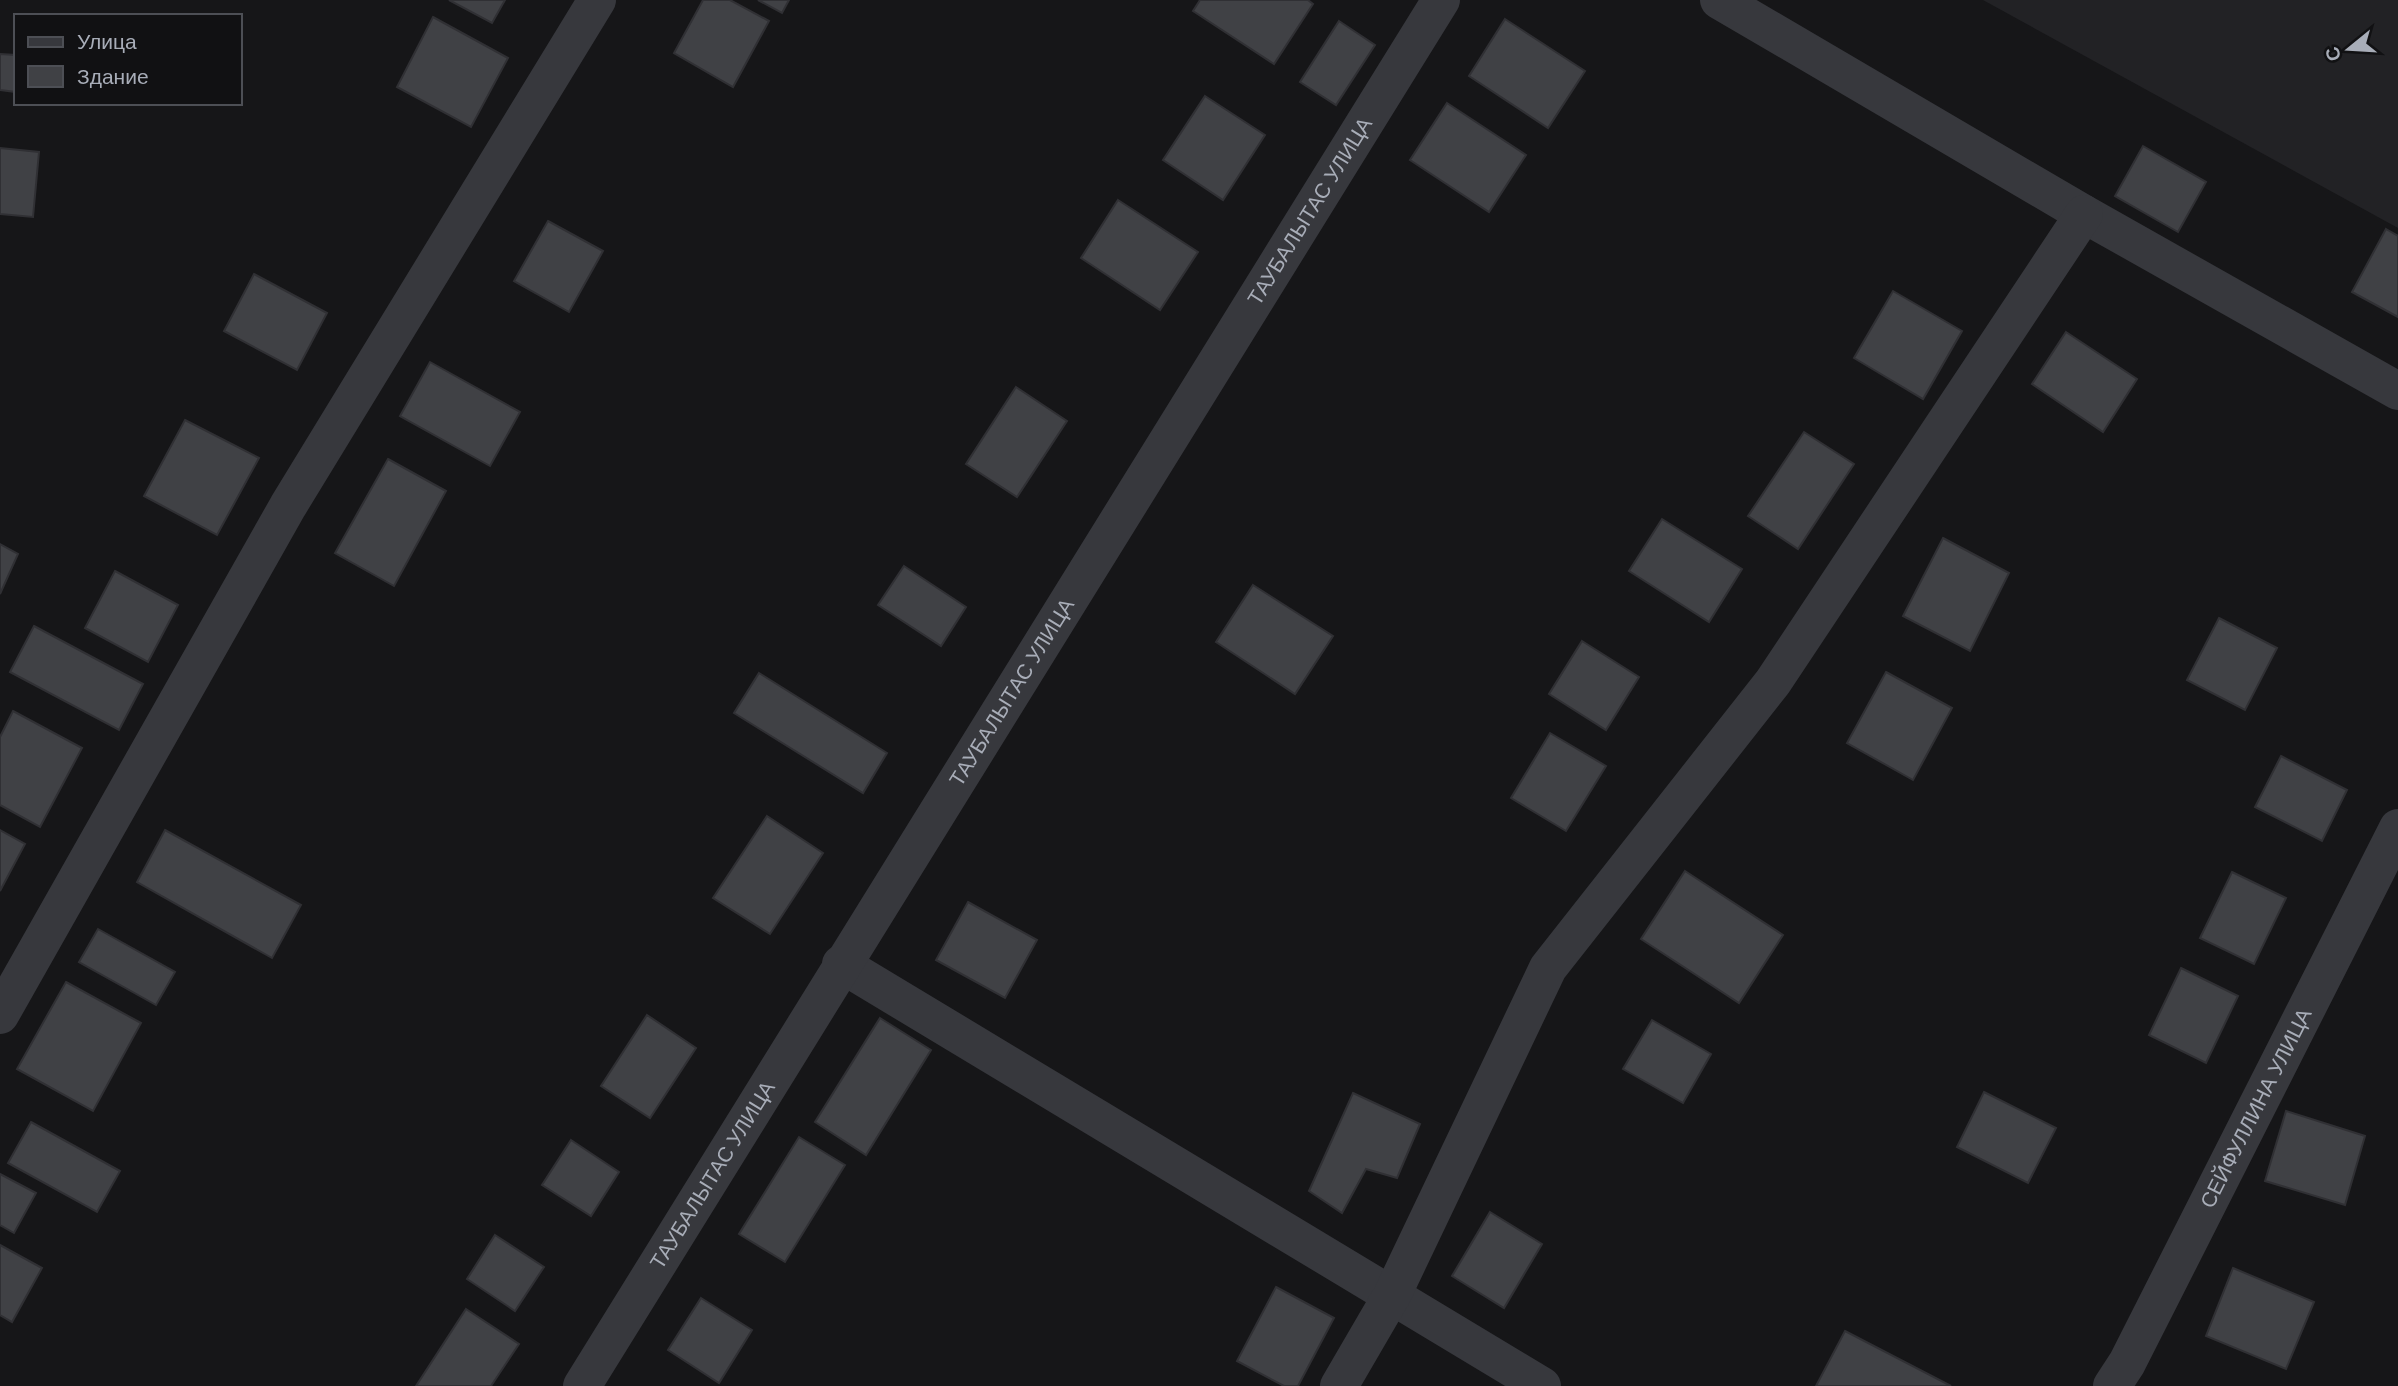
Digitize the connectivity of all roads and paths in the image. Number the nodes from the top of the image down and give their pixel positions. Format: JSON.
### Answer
{"nodes":[{"id":1,"x":597,"y":0,"type":"edge"},
{"id":2,"x":1441,"y":0,"type":"edge"},
{"id":3,"x":1719,"y":0,"type":"edge"},
{"id":4,"x":2084,"y":214,"type":"junction"},
{"id":5,"x":2398,"y":391,"type":"edge"},
{"id":6,"x":2398,"y":828,"type":"edge"},
{"id":7,"x":841,"y":964,"type":"junction"},
{"id":8,"x":0,"y":1015,"type":"edge"},
{"id":9,"x":1392,"y":1295,"type":"junction"},
{"id":10,"x":582,"y":1386,"type":"edge"},
{"id":11,"x":1339,"y":1386,"type":"edge"},
{"id":12,"x":1542,"y":1386,"type":"edge"},
{"id":13,"x":2112,"y":1386,"type":"edge"}],
"edges":[{"from":1,"to":8,"type":"street"},
{"from":2,"to":7,"type":"street","name":"ТАУБАЛЫТАС УЛИЦА"},
{"from":3,"to":4,"type":"street"},
{"from":4,"to":5,"type":"street"},
{"from":4,"to":9,"type":"street"},
{"from":6,"to":13,"type":"street","name":"СЕЙФУЛЛИНА УЛИЦА"},
{"from":7,"to":9,"type":"street"},
{"from":7,"to":10,"type":"street","name":"ТАУБАЛЫТАС УЛИЦА"},
{"from":9,"to":11,"type":"street"},
{"from":9,"to":12,"type":"street"}]}
